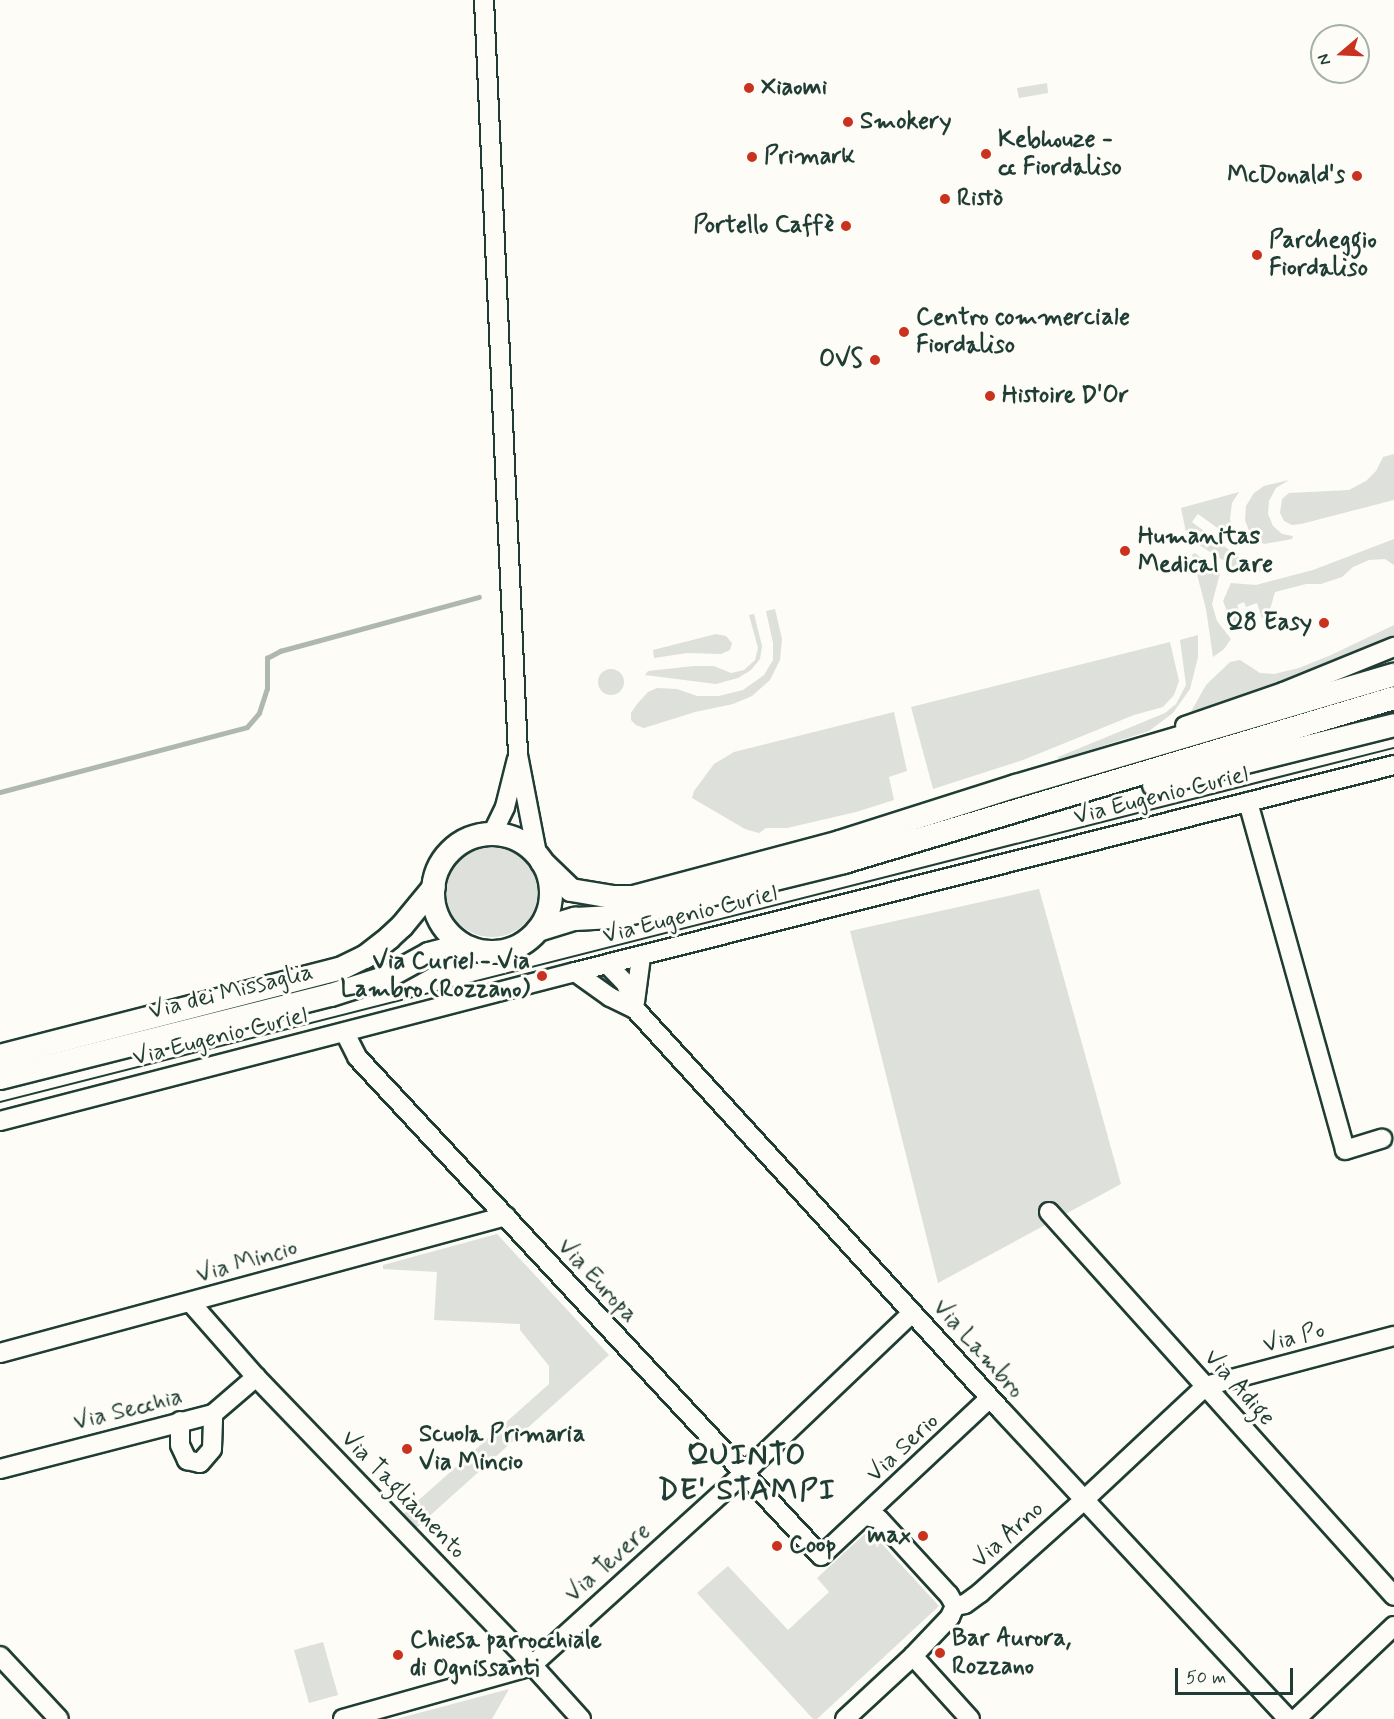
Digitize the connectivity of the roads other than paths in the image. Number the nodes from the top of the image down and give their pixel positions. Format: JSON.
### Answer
{"nodes":[{"id":1,"x":484,"y":0,"type":"edge"},
{"id":2,"x":1394,"y":647,"type":"edge"},
{"id":3,"x":1394,"y":675,"type":"edge"},
{"id":4,"x":1394,"y":698,"type":"edge"},
{"id":5,"x":1394,"y":725,"type":"edge"},
{"id":6,"x":1146,"y":738,"type":"dead end"},
{"id":7,"x":519,"y":754,"type":"junction"},
{"id":8,"x":1394,"y":765,"type":"edge"},
{"id":9,"x":1248,"y":802,"type":"junction"},
{"id":10,"x":986,"y":822,"type":"junction"},
{"id":11,"x":492,"y":834,"type":"junction"},
{"id":12,"x":539,"y":858,"type":"junction"},
{"id":13,"x":434,"y":887,"type":"junction"},
{"id":14,"x":538,"y":930,"type":"junction"},
{"id":15,"x":470,"y":948,"type":"junction"},
{"id":16,"x":641,"y":957,"type":"junction"},
{"id":17,"x":607,"y":964,"type":"junction"},
{"id":18,"x":575,"y":972,"type":"junction"},
{"id":19,"x":635,"y":1009,"type":"junction"},
{"id":20,"x":345,"y":1033,"type":"junction"},
{"id":21,"x":0,"y":1056,"type":"edge"},
{"id":22,"x":0,"y":1078,"type":"edge"},
{"id":23,"x":0,"y":1121,"type":"edge"},
{"id":24,"x":1382,"y":1139,"type":"dead end"},
{"id":25,"x":1049,"y":1212,"type":"dead end"},
{"id":26,"x":506,"y":1216,"type":"junction"},
{"id":27,"x":191,"y":1303,"type":"junction"},
{"id":28,"x":912,"y":1313,"type":"junction"},
{"id":29,"x":1390,"y":1342,"type":"edge"},
{"id":30,"x":0,"y":1353,"type":"edge"},
{"id":31,"x":256,"y":1377,"type":"junction"},
{"id":32,"x":1206,"y":1386,"type":"junction"},
{"id":33,"x":990,"y":1398,"type":"junction"},
{"id":34,"x":213,"y":1414,"type":"junction"},
{"id":35,"x":180,"y":1421,"type":"junction"},
{"id":36,"x":0,"y":1469,"type":"edge"},
{"id":37,"x":745,"y":1472,"type":"junction"},
{"id":38,"x":1084,"y":1500,"type":"junction"},
{"id":39,"x":866,"y":1516,"type":"junction"},
{"id":40,"x":821,"y":1556,"type":"joint"},
{"id":41,"x":1394,"y":1596,"type":"edge"},
{"id":42,"x":954,"y":1606,"type":"junction"},
{"id":43,"x":1394,"y":1626,"type":"edge"},
{"id":44,"x":0,"y":1656,"type":"edge"},
{"id":45,"x":913,"y":1656,"type":"junction"},
{"id":46,"x":531,"y":1666,"type":"junction"},
{"id":47,"x":59,"y":1719,"type":"edge"},
{"id":48,"x":343,"y":1719,"type":"edge"},
{"id":49,"x":581,"y":1719,"type":"edge"},
{"id":50,"x":846,"y":1719,"type":"edge"},
{"id":51,"x":970,"y":1719,"type":"edge"},
{"id":52,"x":1288,"y":1719,"type":"edge"},
{"id":53,"x":1296,"y":1719,"type":"edge"}],
"edges":[{"from":1,"to":7,"type":"street"},
{"from":2,"to":6,"type":"street"},
{"from":3,"to":12,"type":"main road","name":"Via Eugenio Curiel"},
{"from":4,"to":10,"type":"main road","name":"Via Eugenio Curiel"},
{"from":5,"to":10,"type":"main road"},
{"from":7,"to":11,"type":"street"},
{"from":7,"to":12,"type":"street"},
{"from":8,"to":9,"type":"street","name":"Via Eugenio Curiel"},
{"from":9,"to":16,"type":"street","name":"Via Eugenio Curiel"},
{"from":9,"to":24,"type":"street"},
{"from":10,"to":14,"type":"main road","name":"Via Eugenio Curiel"},
{"from":11,"to":12,"type":"main road"},
{"from":11,"to":13,"type":"main road","name":"Via dei Missaglia"},
{"from":12,"to":14,"type":"main road","name":"Via dei Missaglia"},
{"from":13,"to":15,"type":"main road"},
{"from":13,"to":21,"type":"main road","name":"Via dei Missaglia"},
{"from":14,"to":15,"type":"main road","name":"Via dei Missaglia"},
{"from":15,"to":22,"type":"main road","name":"Via dei Missaglia"},
{"from":16,"to":17,"type":"street","name":"Via Eugenio Curiel"},
{"from":16,"to":19,"type":"street"},
{"from":17,"to":18,"type":"street","name":"Via Eugenio Curiel"},
{"from":17,"to":19,"type":"street"},
{"from":18,"to":19,"type":"street"},
{"from":18,"to":20,"type":"street","name":"Via Eugenio Curiel"},
{"from":19,"to":28,"type":"street","name":"Via Lambro"},
{"from":20,"to":23,"type":"street","name":"Via Eugenio Curiel"},
{"from":20,"to":26,"type":"street","name":"Via Europa"},
{"from":25,"to":32,"type":"street","name":"Via Adige"},
{"from":26,"to":27,"type":"street","name":"Via Mincio"},
{"from":26,"to":37,"type":"street","name":"Via Europa"},
{"from":27,"to":30,"type":"street","name":"Via Mincio"},
{"from":27,"to":31,"type":"street","name":"Via Tagliamento"},
{"from":28,"to":33,"type":"street","name":"Via Lambro"},
{"from":28,"to":37,"type":"street","name":"Via Tevere"},
{"from":29,"to":32,"type":"street","name":"Via Po"},
{"from":31,"to":34,"type":"street","name":"Via Secchia"},
{"from":31,"to":46,"type":"street","name":"Via Tagliamento"},
{"from":32,"to":38,"type":"street","name":"Via Arno"},
{"from":32,"to":41,"type":"street","name":"Via Adige"},
{"from":33,"to":38,"type":"street","name":"Via Lambro"},
{"from":33,"to":39,"type":"street","name":"Via Serio"},
{"from":34,"to":35,"type":"street","name":"Via Secchia"},
{"from":34,"to":35,"type":"street"},
{"from":35,"to":36,"type":"street","name":"Via Secchia"},
{"from":37,"to":40,"type":"street","name":"Via Europa"},
{"from":37,"to":46,"type":"street","name":"Via Tevere"},
{"from":38,"to":42,"type":"street","name":"Via Arno"},
{"from":38,"to":52,"type":"street","name":"Via Lambro"},
{"from":39,"to":40,"type":"street","name":"Via Serio"},
{"from":39,"to":42,"type":"street"},
{"from":42,"to":45,"type":"street","name":"Via Arno"},
{"from":43,"to":53,"type":"street"},
{"from":44,"to":47,"type":"street"},
{"from":45,"to":50,"type":"street","name":"Via Arno"},
{"from":45,"to":51,"type":"street"},
{"from":46,"to":48,"type":"street","name":"Via Tevere"},
{"from":46,"to":49,"type":"street","name":"Via Tagliamento"}]}
